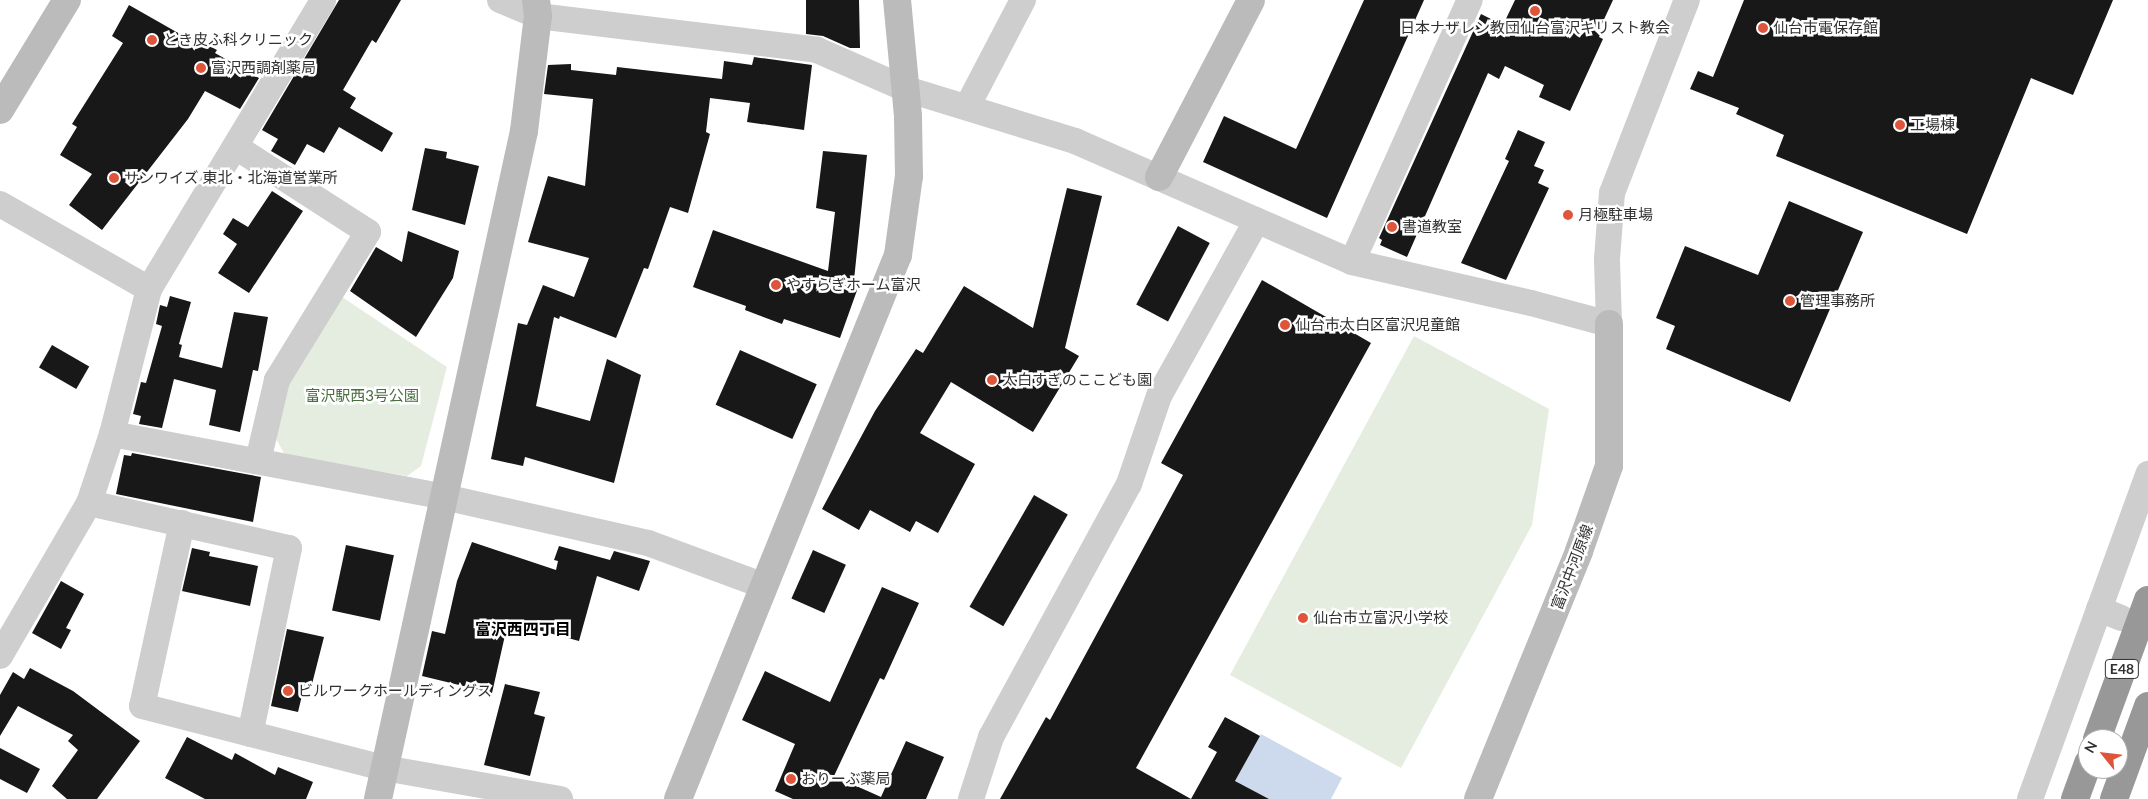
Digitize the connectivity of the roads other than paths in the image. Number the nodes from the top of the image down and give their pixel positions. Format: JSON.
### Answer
{"nodes":[{"id":1,"x":67,"y":0,"type":"edge"},
{"id":2,"x":323,"y":0,"type":"edge"},
{"id":3,"x":500,"y":0,"type":"edge"},
{"id":4,"x":897,"y":0,"type":"edge"},
{"id":5,"x":1023,"y":0,"type":"edge"},
{"id":6,"x":1251,"y":0,"type":"edge"},
{"id":7,"x":1470,"y":0,"type":"edge"},
{"id":8,"x":1687,"y":0,"type":"edge"},
{"id":9,"x":537,"y":8,"type":"edge"},
{"id":10,"x":906,"y":89,"type":"junction"},
{"id":11,"x":967,"y":107,"type":"junction"},
{"id":12,"x":0,"y":110,"type":"edge"},
{"id":13,"x":236,"y":147,"type":"junction"},
{"id":14,"x":1159,"y":178,"type":"junction"},
{"id":15,"x":0,"y":204,"type":"edge"},
{"id":16,"x":1256,"y":220,"type":"junction"},
{"id":17,"x":1352,"y":262,"type":"junction"},
{"id":18,"x":149,"y":289,"type":"junction"},
{"id":19,"x":1609,"y":324,"type":"junction"},
{"id":20,"x":112,"y":434,"type":"junction"},
{"id":21,"x":258,"y":461,"type":"junction"},
{"id":22,"x":2148,"y":474,"type":"edge"},
{"id":23,"x":444,"y":497,"type":"junction"},
{"id":24,"x":89,"y":503,"type":"junction"},
{"id":25,"x":182,"y":523,"type":"junction"},
{"id":26,"x":764,"y":586,"type":"junction"},
{"id":27,"x":2148,"y":600,"type":"edge"},
{"id":28,"x":0,"y":656,"type":"edge"},
{"id":29,"x":2148,"y":706,"type":"edge"},
{"id":30,"x":2101,"y":729,"type":"edge"},
{"id":31,"x":250,"y":734,"type":"junction"},
{"id":32,"x":384,"y":768,"type":"junction"},
{"id":33,"x":2082,"y":779,"type":"edge"},
{"id":34,"x":378,"y":799,"type":"edge"},
{"id":35,"x":560,"y":799,"type":"edge"},
{"id":36,"x":678,"y":799,"type":"edge"},
{"id":37,"x":972,"y":799,"type":"edge"},
{"id":38,"x":1478,"y":799,"type":"edge"},
{"id":39,"x":2030,"y":799,"type":"edge"},
{"id":40,"x":2075,"y":799,"type":"edge"},
{"id":41,"x":2114,"y":799,"type":"edge"}],
"edges":[{"from":1,"to":12,"type":"street"},
{"from":2,"to":13,"type":"street"},
{"from":3,"to":9,"type":"street"},
{"from":4,"to":10,"type":"street"},
{"from":5,"to":11,"type":"street"},
{"from":6,"to":14,"type":"street"},
{"from":7,"to":17,"type":"street"},
{"from":8,"to":19,"type":"street"},
{"from":9,"to":10,"type":"street"},
{"from":9,"to":23,"type":"street"},
{"from":10,"to":11,"type":"street"},
{"from":10,"to":26,"type":"street"},
{"from":11,"to":14,"type":"street"},
{"from":13,"to":18,"type":"street"},
{"from":13,"to":21,"type":"street"},
{"from":14,"to":16,"type":"street"},
{"from":15,"to":18,"type":"street"},
{"from":16,"to":17,"type":"street"},
{"from":16,"to":37,"type":"street"},
{"from":17,"to":19,"type":"street"},
{"from":18,"to":20,"type":"street"},
{"from":19,"to":38,"type":"street","name":"富沢中河原線"},
{"from":20,"to":21,"type":"street"},
{"from":20,"to":24,"type":"street"},
{"from":21,"to":23,"type":"street"},
{"from":22,"to":39,"type":"street"},
{"from":23,"to":26,"type":"street"},
{"from":23,"to":32,"type":"street"},
{"from":24,"to":25,"type":"street"},
{"from":24,"to":28,"type":"street"},
{"from":25,"to":31,"type":"street"},
{"from":25,"to":31,"type":"street"},
{"from":26,"to":36,"type":"street"},
{"from":27,"to":30,"type":"highway","number":"E48"},
{"from":29,"to":41,"type":"highway"},
{"from":31,"to":32,"type":"street"},
{"from":32,"to":34,"type":"street"},
{"from":32,"to":35,"type":"street"},
{"from":33,"to":40,"type":"highway"}]}
